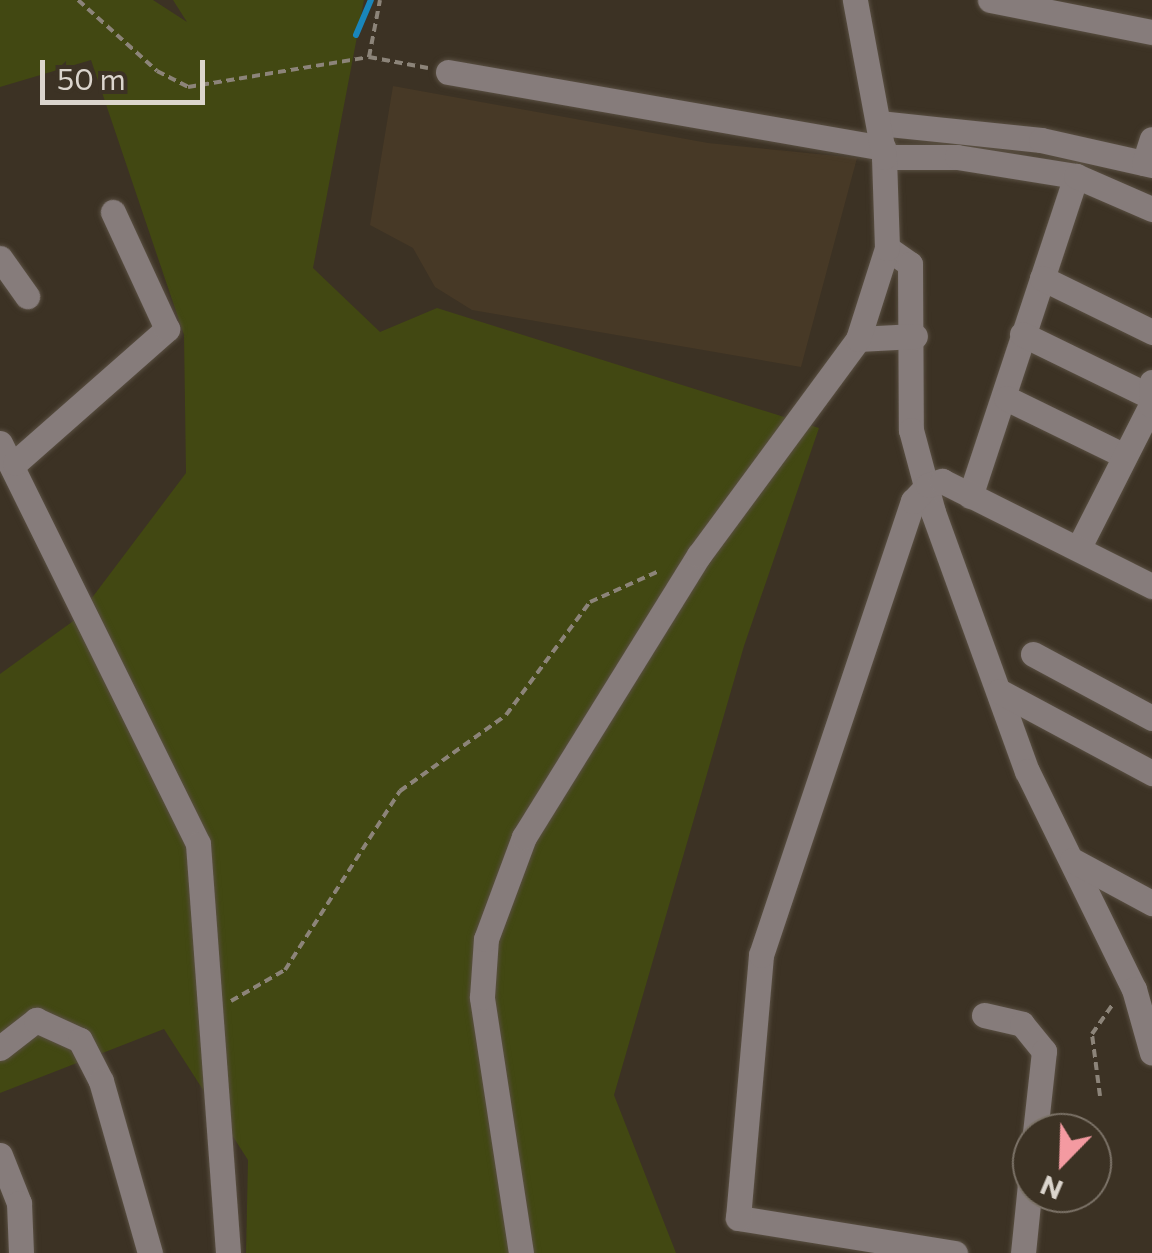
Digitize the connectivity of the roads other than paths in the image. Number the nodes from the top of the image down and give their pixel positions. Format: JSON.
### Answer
{"nodes":[{"id":1,"x":855,"y":0,"type":"edge"},
{"id":2,"x":990,"y":0,"type":"edge"},
{"id":3,"x":1152,"y":32,"type":"edge"},
{"id":4,"x":448,"y":72,"type":"road end"},
{"id":5,"x":882,"y":142,"type":"junction"},
{"id":6,"x":1149,"y":155,"type":"edge"},
{"id":7,"x":1076,"y":176,"type":"junction"},
{"id":8,"x":1152,"y":209,"type":"edge"},
{"id":9,"x":112,"y":212,"type":"dead end"},
{"id":10,"x":887,"y":248,"type":"junction"},
{"id":11,"x":0,"y":258,"type":"edge"},
{"id":12,"x":1042,"y":278,"type":"junction"},
{"id":13,"x":27,"y":296,"type":"dead end"},
{"id":14,"x":1152,"y":332,"type":"edge"},
{"id":15,"x":1022,"y":334,"type":"junction"},
{"id":16,"x":914,"y":336,"type":"junction"},
{"id":17,"x":858,"y":340,"type":"junction"},
{"id":18,"x":1150,"y":396,"type":"edge"},
{"id":19,"x":1006,"y":398,"type":"junction"},
{"id":20,"x":8,"y":453,"type":"edge"},
{"id":21,"x":1121,"y":454,"type":"junction"},
{"id":22,"x":928,"y":485,"type":"junction"},
{"id":23,"x":970,"y":496,"type":"junction"},
{"id":24,"x":1079,"y":547,"type":"junction"},
{"id":25,"x":1152,"y":586,"type":"edge"},
{"id":26,"x":1033,"y":654,"type":"dead end"},
{"id":27,"x":999,"y":692,"type":"junction"},
{"id":28,"x":1152,"y":718,"type":"edge"},
{"id":29,"x":1152,"y":773,"type":"edge"},
{"id":30,"x":1072,"y":860,"type":"junction"},
{"id":31,"x":1152,"y":903,"type":"edge"},
{"id":32,"x":984,"y":1014,"type":"dead end"},
{"id":33,"x":0,"y":1048,"type":"edge"},
{"id":34,"x":1152,"y":1053,"type":"edge"},
{"id":35,"x":1038,"y":1113,"type":"edge"},
{"id":36,"x":0,"y":1155,"type":"edge"},
{"id":37,"x":1027,"y":1213,"type":"edge"},
{"id":38,"x":945,"y":1252,"type":"edge"},
{"id":39,"x":21,"y":1253,"type":"edge"},
{"id":40,"x":150,"y":1253,"type":"edge"},
{"id":41,"x":228,"y":1253,"type":"edge"},
{"id":42,"x":521,"y":1253,"type":"edge"},
{"id":43,"x":1022,"y":1253,"type":"edge"}],
"edges":[{"from":1,"to":5,"type":"street"},
{"from":2,"to":3,"type":"street"},
{"from":4,"to":5,"type":"street"},
{"from":5,"to":6,"type":"street"},
{"from":5,"to":7,"type":"street"},
{"from":5,"to":10,"type":"street"},
{"from":7,"to":8,"type":"street"},
{"from":7,"to":12,"type":"street"},
{"from":9,"to":20,"type":"street"},
{"from":10,"to":16,"type":"street"},
{"from":10,"to":17,"type":"street"},
{"from":11,"to":13,"type":"street"},
{"from":12,"to":14,"type":"street"},
{"from":12,"to":15,"type":"street"},
{"from":15,"to":18,"type":"street"},
{"from":15,"to":19,"type":"street"},
{"from":16,"to":17,"type":"street"},
{"from":16,"to":22,"type":"street"},
{"from":17,"to":42,"type":"street"},
{"from":18,"to":21,"type":"street"},
{"from":19,"to":21,"type":"street"},
{"from":19,"to":23,"type":"street"},
{"from":20,"to":41,"type":"street"},
{"from":21,"to":24,"type":"street"},
{"from":22,"to":23,"type":"street"},
{"from":22,"to":27,"type":"street"},
{"from":22,"to":38,"type":"street"},
{"from":23,"to":24,"type":"street"},
{"from":24,"to":25,"type":"street"},
{"from":26,"to":28,"type":"street"},
{"from":27,"to":29,"type":"street"},
{"from":27,"to":30,"type":"street"},
{"from":30,"to":31,"type":"street"},
{"from":30,"to":34,"type":"street"},
{"from":32,"to":35,"type":"street"},
{"from":33,"to":40,"type":"street"},
{"from":36,"to":39,"type":"street"},
{"from":37,"to":43,"type":"street"}]}
